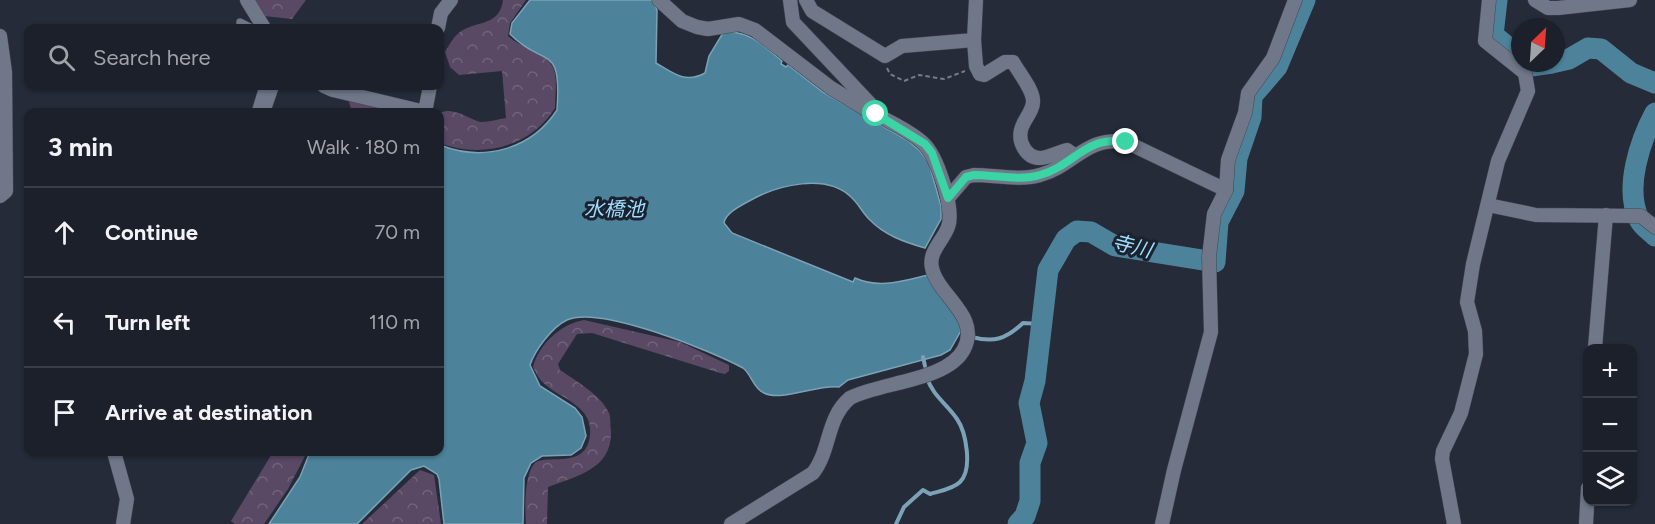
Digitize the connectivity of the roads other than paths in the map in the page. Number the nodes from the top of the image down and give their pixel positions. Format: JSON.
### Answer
{"nodes":[{"id":1,"x":247,"y":0,"type":"edge"},
{"id":2,"x":451,"y":0,"type":"edge"},
{"id":3,"x":659,"y":0,"type":"edge"},
{"id":4,"x":790,"y":0,"type":"edge"},
{"id":5,"x":806,"y":0,"type":"edge"},
{"id":6,"x":976,"y":0,"type":"edge"},
{"id":7,"x":1295,"y":0,"type":"edge"},
{"id":8,"x":1489,"y":0,"type":"edge"},
{"id":9,"x":1536,"y":0,"type":"edge"},
{"id":10,"x":1630,"y":0,"type":"edge"},
{"id":11,"x":262,"y":24,"type":"edge"},
{"id":12,"x":439,"y":24,"type":"edge"},
{"id":13,"x":0,"y":36,"type":"edge"},
{"id":14,"x":974,"y":40,"type":"junction"},
{"id":15,"x":262,"y":90,"type":"edge"},
{"id":16,"x":271,"y":90,"type":"edge"},
{"id":17,"x":333,"y":90,"type":"edge"},
{"id":18,"x":429,"y":90,"type":"edge"},
{"id":19,"x":256,"y":108,"type":"edge"},
{"id":20,"x":264,"y":108,"type":"edge"},
{"id":21,"x":408,"y":108,"type":"edge"},
{"id":22,"x":426,"y":108,"type":"edge"},
{"id":23,"x":876,"y":114,"type":"junction"},
{"id":24,"x":1074,"y":155,"type":"junction"},
{"id":25,"x":1226,"y":189,"type":"junction"},
{"id":26,"x":0,"y":196,"type":"edge"},
{"id":27,"x":948,"y":198,"type":"junction"},
{"id":28,"x":1488,"y":205,"type":"junction"},
{"id":29,"x":1606,"y":215,"type":"junction"},
{"id":30,"x":1655,"y":227,"type":"edge"},
{"id":31,"x":1596,"y":344,"type":"edge"},
{"id":32,"x":115,"y":456,"type":"edge"},
{"id":33,"x":1586,"y":506,"type":"edge"},
{"id":34,"x":123,"y":524,"type":"edge"},
{"id":35,"x":732,"y":524,"type":"edge"},
{"id":36,"x":1162,"y":524,"type":"edge"},
{"id":37,"x":1454,"y":524,"type":"edge"},
{"id":38,"x":1586,"y":524,"type":"edge"}],
"edges":[{"from":1,"to":11,"type":"street"},
{"from":2,"to":12,"type":"street"},
{"from":3,"to":23,"type":"street"},
{"from":4,"to":23,"type":"street"},
{"from":5,"to":14,"type":"street"},
{"from":6,"to":14,"type":"street"},
{"from":7,"to":25,"type":"street"},
{"from":8,"to":28,"type":"street"},
{"from":9,"to":10,"type":"street"},
{"from":13,"to":26,"type":"street"},
{"from":14,"to":24,"type":"street"},
{"from":15,"to":19,"type":"lane"},
{"from":16,"to":20,"type":"street"},
{"from":17,"to":21,"type":"street"},
{"from":18,"to":22,"type":"street"},
{"from":23,"to":27,"type":"street"},
{"from":24,"to":25,"type":"street"},
{"from":24,"to":27,"type":"street"},
{"from":25,"to":36,"type":"street"},
{"from":27,"to":35,"type":"street"},
{"from":28,"to":29,"type":"street"},
{"from":28,"to":37,"type":"street"},
{"from":29,"to":30,"type":"street"},
{"from":29,"to":31,"type":"street"},
{"from":32,"to":34,"type":"street"},
{"from":33,"to":38,"type":"street"}]}
